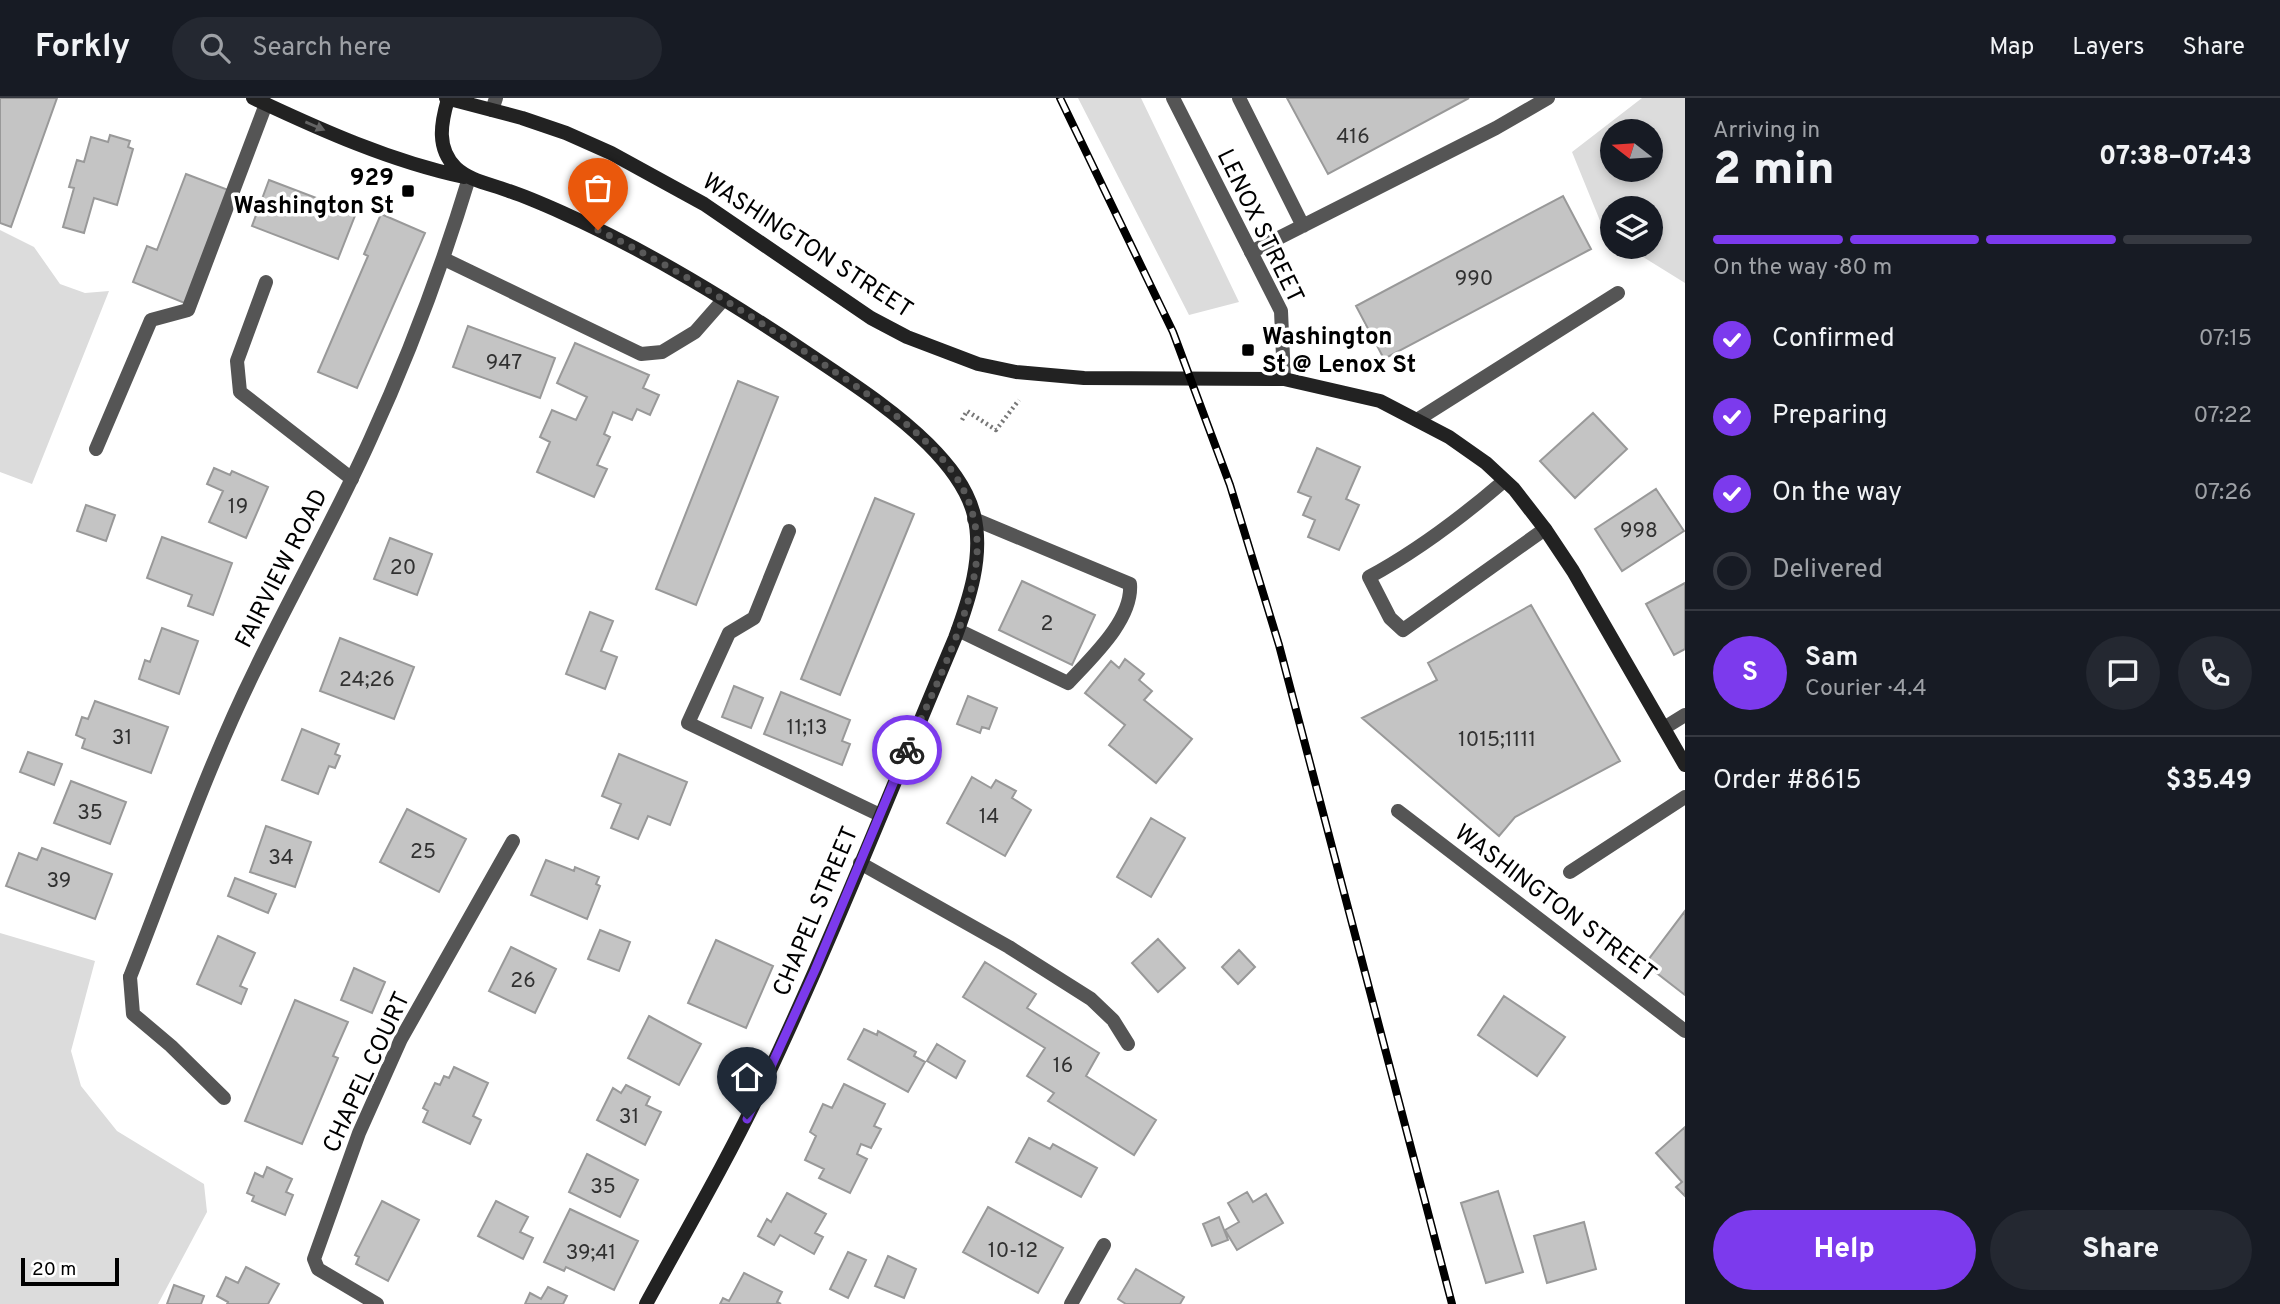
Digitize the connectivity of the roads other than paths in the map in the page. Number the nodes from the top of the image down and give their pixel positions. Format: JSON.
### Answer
{"nodes":[{"id":1,"x":447,"y":98,"type":"edge"},
{"id":2,"x":1173,"y":98,"type":"edge"},
{"id":3,"x":1239,"y":98,"type":"edge"},
{"id":4,"x":1548,"y":98,"type":"edge"},
{"id":5,"x":259,"y":101,"type":"edge"},
{"id":6,"x":494,"y":104,"type":"edge"},
{"id":7,"x":469,"y":178,"type":"junction"},
{"id":8,"x":1303,"y":226,"type":"junction"},
{"id":9,"x":1251,"y":253,"type":"junction"},
{"id":10,"x":444,"y":259,"type":"junction"},
{"id":11,"x":266,"y":282,"type":"dead end"},
{"id":12,"x":1618,"y":293,"type":"dead end"},
{"id":13,"x":724,"y":299,"type":"junction"},
{"id":14,"x":1284,"y":379,"type":"junction"},
{"id":15,"x":1417,"y":420,"type":"junction"},
{"id":16,"x":96,"y":449,"type":"dead end"},
{"id":17,"x":352,"y":479,"type":"junction"},
{"id":18,"x":1504,"y":481,"type":"junction"},
{"id":19,"x":974,"y":519,"type":"junction"},
{"id":20,"x":1545,"y":529,"type":"junction"},
{"id":21,"x":789,"y":531,"type":"dead end"},
{"id":22,"x":958,"y":630,"type":"junction"},
{"id":23,"x":1685,"y":715,"type":"edge"},
{"id":24,"x":1664,"y":728,"type":"junction"},
{"id":25,"x":1685,"y":765,"type":"edge"},
{"id":26,"x":1685,"y":797,"type":"edge"},
{"id":27,"x":1398,"y":811,"type":"dead end"},
{"id":28,"x":880,"y":815,"type":"junction"},
{"id":29,"x":513,"y":841,"type":"dead end"},
{"id":30,"x":860,"y":863,"type":"junction"},
{"id":31,"x":1570,"y":872,"type":"dead end"},
{"id":32,"x":1685,"y":1031,"type":"edge"},
{"id":33,"x":1128,"y":1044,"type":"dead end"},
{"id":34,"x":224,"y":1098,"type":"dead end"},
{"id":35,"x":1104,"y":1245,"type":"dead end"},
{"id":36,"x":377,"y":1304,"type":"edge"},
{"id":37,"x":646,"y":1304,"type":"edge"},
{"id":38,"x":1071,"y":1304,"type":"edge"}],
"edges":[{"from":1,"to":6,"type":"main road","name":"WASHINGTON STREET"},
{"from":1,"to":7,"type":"main road","name":"WASHINGTON STREET"},
{"from":2,"to":9,"type":"street","name":"LENOX STREET"},
{"from":3,"to":8,"type":"street"},
{"from":4,"to":8,"type":"street"},
{"from":5,"to":7,"type":"main road","one_way":true},
{"from":5,"to":16,"type":"street"},
{"from":6,"to":14,"type":"main road","name":"WASHINGTON STREET"},
{"from":7,"to":10,"type":"street","name":"FAIRVIEW ROAD"},
{"from":7,"to":13,"type":"main road"},
{"from":8,"to":9,"type":"street"},
{"from":9,"to":14,"type":"street","name":"LENOX STREET"},
{"from":10,"to":13,"type":"street"},
{"from":10,"to":17,"type":"street","name":"FAIRVIEW ROAD"},
{"from":11,"to":17,"type":"street"},
{"from":12,"to":15,"type":"street"},
{"from":13,"to":19,"type":"main road"},
{"from":14,"to":15,"type":"main road","name":"WASHINGTON STREET"},
{"from":15,"to":18,"type":"main road","name":"WASHINGTON STREET"},
{"from":17,"to":34,"type":"street","name":"FAIRVIEW ROAD"},
{"from":18,"to":20,"type":"main road","name":"WASHINGTON STREET"},
{"from":18,"to":20,"type":"street"},
{"from":19,"to":22,"type":"main road","name":"CHAPEL STREET"},
{"from":19,"to":22,"type":"street"},
{"from":20,"to":24,"type":"main road","name":"WASHINGTON STREET"},
{"from":21,"to":28,"type":"street"},
{"from":22,"to":28,"type":"main road","name":"CHAPEL STREET"},
{"from":23,"to":24,"type":"street"},
{"from":24,"to":25,"type":"main road","name":"WASHINGTON STREET"},
{"from":26,"to":31,"type":"street"},
{"from":27,"to":32,"type":"street","name":"WASHINGTON STREET"},
{"from":28,"to":30,"type":"main road","name":"CHAPEL STREET"},
{"from":29,"to":36,"type":"street","name":"CHAPEL COURT"},
{"from":30,"to":33,"type":"street"},
{"from":30,"to":37,"type":"main road","name":"CHAPEL STREET"},
{"from":35,"to":38,"type":"street"}]}
